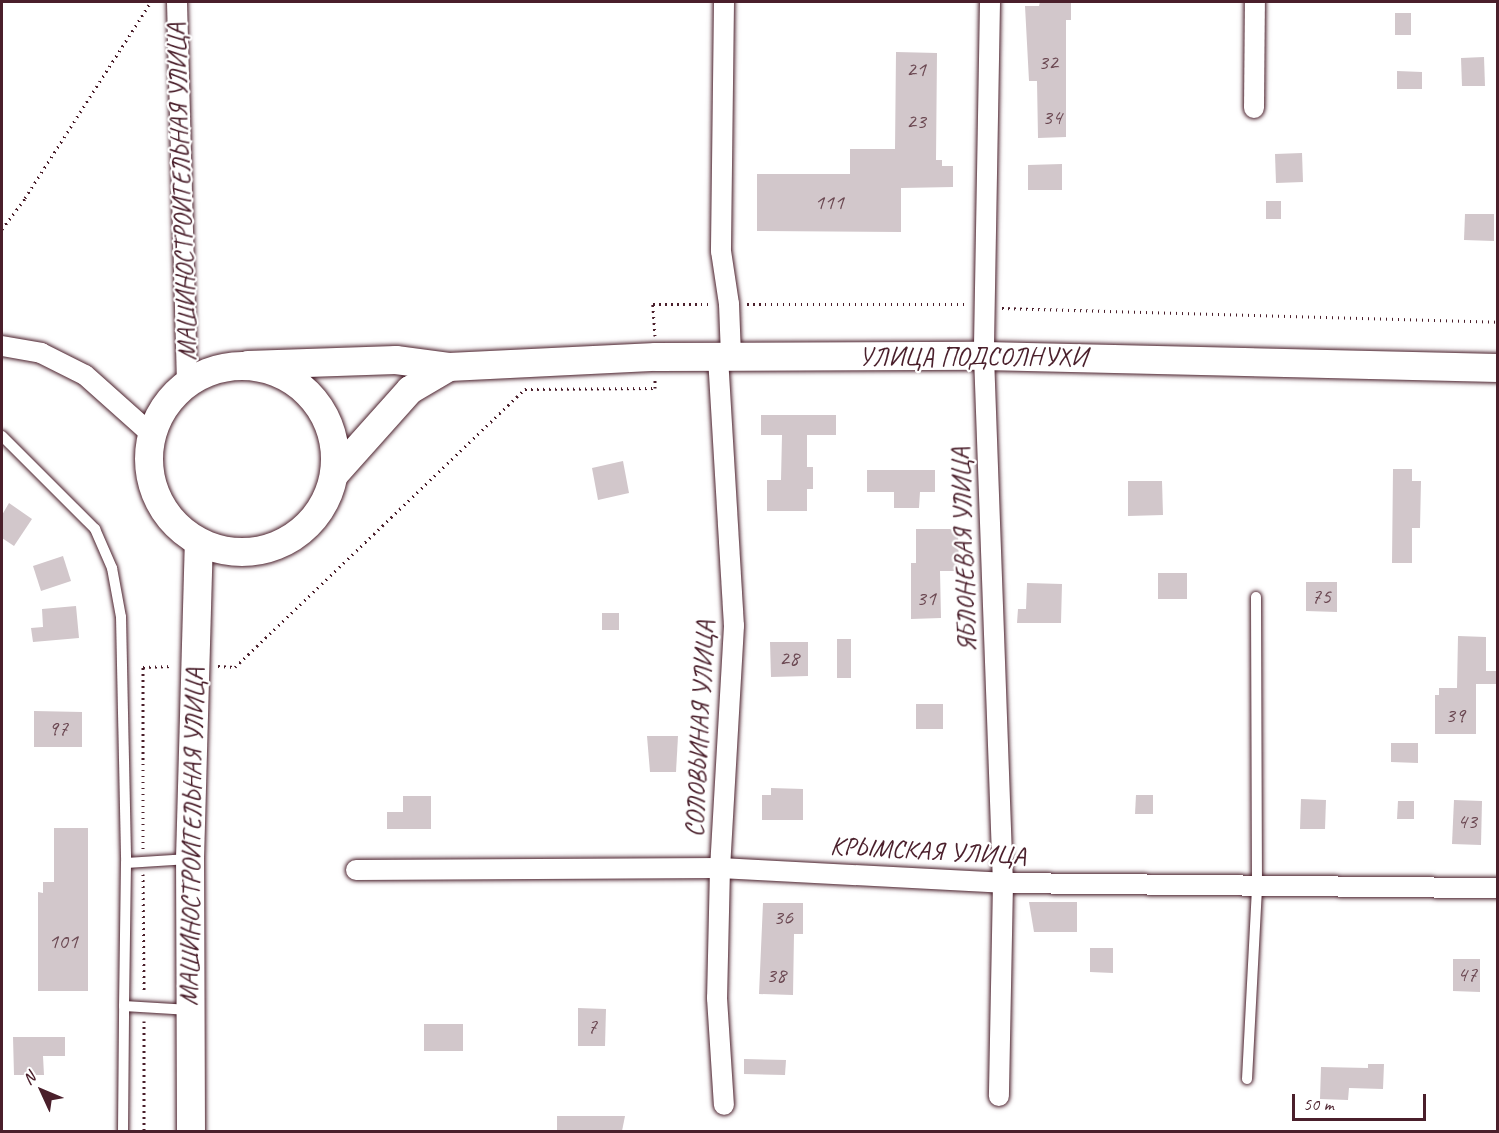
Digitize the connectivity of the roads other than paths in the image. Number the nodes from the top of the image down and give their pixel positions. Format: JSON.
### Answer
{"nodes":[{"id":1,"x":177,"y":2,"type":"edge"},
{"id":2,"x":724,"y":2,"type":"edge"},
{"id":3,"x":990,"y":2,"type":"edge"},
{"id":4,"x":1255,"y":2,"type":"edge"},
{"id":5,"x":1254,"y":108,"type":"dead end"},
{"id":6,"x":2,"y":346,"type":"edge"},
{"id":7,"x":984,"y":356,"type":"junction"},
{"id":8,"x":725,"y":357,"type":"junction"},
{"id":9,"x":248,"y":365,"type":"junction"},
{"id":10,"x":449,"y":367,"type":"junction"},
{"id":11,"x":1497,"y":368,"type":"edge"},
{"id":12,"x":187,"y":382,"type":"junction"},
{"id":13,"x":151,"y":434,"type":"junction"},
{"id":14,"x":2,"y":436,"type":"edge"},
{"id":15,"x":334,"y":475,"type":"junction"},
{"id":16,"x":199,"y":543,"type":"junction"},
{"id":17,"x":1256,"y":597,"type":"dead end"},
{"id":18,"x":190,"y":859,"type":"junction"},
{"id":19,"x":126,"y":863,"type":"junction"},
{"id":20,"x":720,"y":868,"type":"junction"},
{"id":21,"x":356,"y":870,"type":"dead end"},
{"id":22,"x":1003,"y":883,"type":"junction"},
{"id":23,"x":1257,"y":886,"type":"junction"},
{"id":24,"x":1497,"y":888,"type":"edge"},
{"id":25,"x":124,"y":1005,"type":"junction"},
{"id":26,"x":190,"y":1010,"type":"junction"},
{"id":27,"x":1247,"y":1079,"type":"dead end"},
{"id":28,"x":999,"y":1096,"type":"dead end"},
{"id":29,"x":724,"y":1105,"type":"dead end"},
{"id":30,"x":123,"y":1131,"type":"edge"},
{"id":31,"x":191,"y":1131,"type":"edge"}],
"edges":[{"from":1,"to":12,"type":"street","name":"МАШИНОСТРОИТЕЛЬНАЯ УЛИЦА"},
{"from":2,"to":8,"type":"street","name":"СОЛОВЬИНАЯ УЛИЦА"},
{"from":3,"to":7,"type":"street","name":"ЯБЛОНЕВАЯ УЛИЦА"},
{"from":4,"to":5,"type":"street"},
{"from":6,"to":13,"type":"street"},
{"from":7,"to":8,"type":"street","name":"УЛИЦА ПОДСОЛНУХИ"},
{"from":7,"to":11,"type":"street","name":"УЛИЦА ПОДСОЛНУХИ"},
{"from":7,"to":22,"type":"street","name":"ЯБЛОНЕВАЯ УЛИЦА"},
{"from":8,"to":10,"type":"street","name":"УЛИЦА ПОДСОЛНУХИ"},
{"from":8,"to":20,"type":"street","name":"СОЛОВЬИНАЯ УЛИЦА"},
{"from":9,"to":10,"type":"street","name":"УЛИЦА ПОДСОЛНУХИ"},
{"from":9,"to":12,"type":"street"},
{"from":9,"to":15,"type":"street"},
{"from":10,"to":15,"type":"street"},
{"from":12,"to":13,"type":"street"},
{"from":13,"to":16,"type":"street"},
{"from":14,"to":19,"type":"lane"},
{"from":15,"to":16,"type":"street"},
{"from":16,"to":18,"type":"street","name":"МАШИНОСТРОИТЕЛЬНАЯ УЛИЦА"},
{"from":17,"to":23,"type":"lane"},
{"from":18,"to":19,"type":"lane"},
{"from":18,"to":26,"type":"street","name":"МАШИНОСТРОИТЕЛЬНАЯ УЛИЦА"},
{"from":19,"to":25,"type":"lane"},
{"from":20,"to":21,"type":"street","name":"КРЫМСКАЯ УЛИЦА"},
{"from":20,"to":22,"type":"street","name":"КРЫМСКАЯ УЛИЦА"},
{"from":20,"to":29,"type":"street","name":"СОЛОВЬИНАЯ УЛИЦА"},
{"from":22,"to":23,"type":"street","name":"КРЫМСКАЯ УЛИЦА"},
{"from":22,"to":28,"type":"street","name":"ЯБЛОНЕВАЯ УЛИЦА"},
{"from":23,"to":24,"type":"street","name":"КРЫМСКАЯ УЛИЦА"},
{"from":23,"to":27,"type":"lane"},
{"from":25,"to":26,"type":"lane"},
{"from":25,"to":30,"type":"lane"},
{"from":26,"to":31,"type":"street","name":"МАШИНОСТРОИТЕЛЬНАЯ УЛИЦА"}]}
